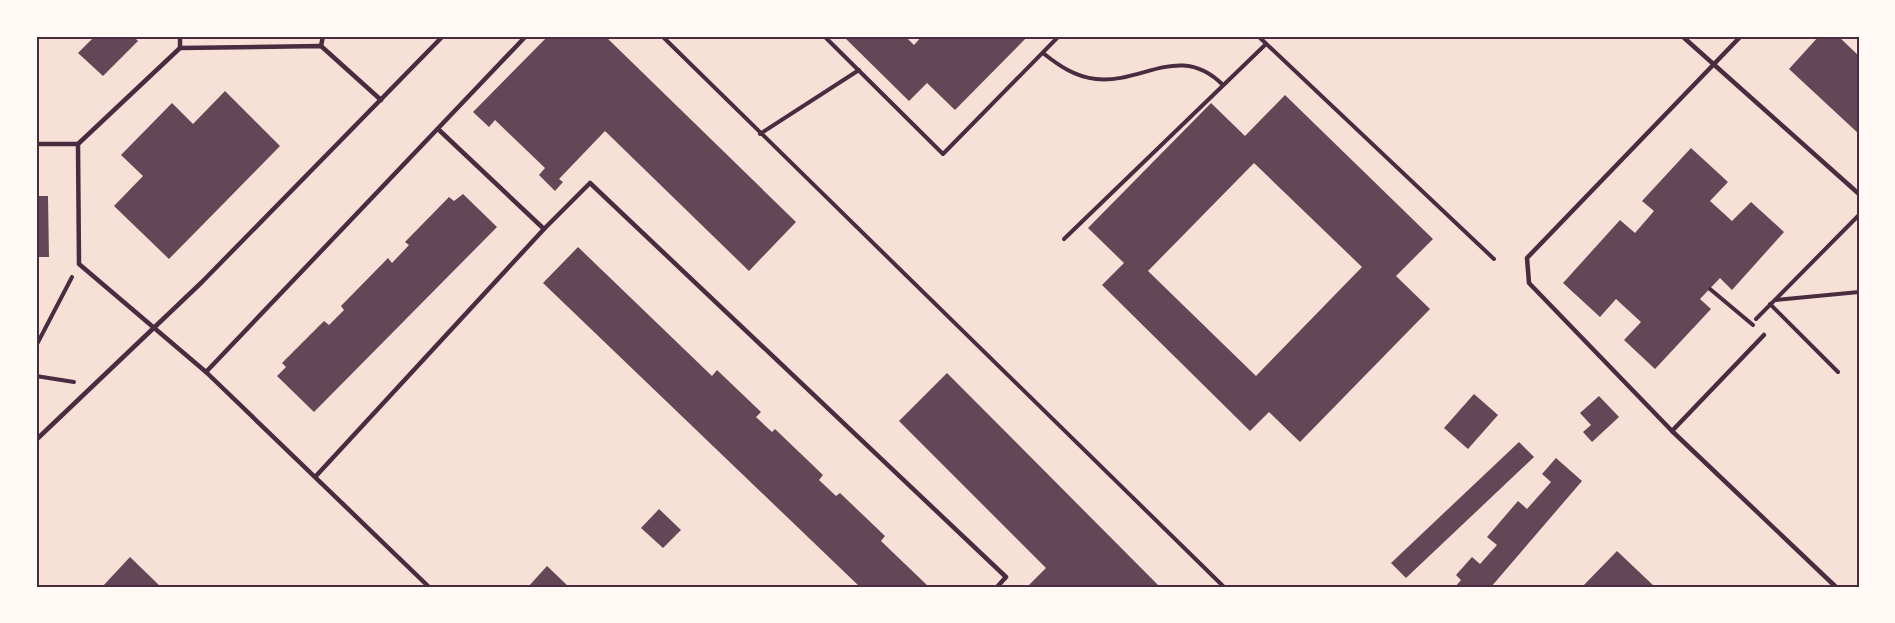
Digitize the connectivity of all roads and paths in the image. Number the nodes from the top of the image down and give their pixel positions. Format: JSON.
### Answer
{"nodes":[{"id":1,"x":180,"y":36,"type":"edge"},
{"id":2,"x":323,"y":36,"type":"edge"},
{"id":3,"x":443,"y":36,"type":"edge"},
{"id":4,"x":526,"y":36,"type":"edge"},
{"id":5,"x":662,"y":36,"type":"edge"},
{"id":6,"x":824,"y":36,"type":"edge"},
{"id":7,"x":1059,"y":36,"type":"edge"},
{"id":8,"x":1258,"y":36,"type":"edge"},
{"id":9,"x":1682,"y":36,"type":"edge"},
{"id":10,"x":1741,"y":36,"type":"edge"},
{"id":11,"x":1266,"y":44,"type":"junction"},
{"id":12,"x":321,"y":46,"type":"junction"},
{"id":13,"x":180,"y":48,"type":"junction"},
{"id":14,"x":1043,"y":53,"type":"junction"},
{"id":15,"x":1713,"y":65,"type":"junction"},
{"id":16,"x":859,"y":70,"type":"junction"},
{"id":17,"x":1223,"y":85,"type":"junction"},
{"id":18,"x":381,"y":100,"type":"junction"},
{"id":19,"x":438,"y":129,"type":"junction"},
{"id":20,"x":760,"y":134,"type":"junction"},
{"id":21,"x":36,"y":144,"type":"edge"},
{"id":22,"x":78,"y":144,"type":"junction"},
{"id":23,"x":1859,"y":194,"type":"edge"},
{"id":24,"x":1859,"y":215,"type":"edge"},
{"id":25,"x":544,"y":229,"type":"junction"},
{"id":26,"x":1064,"y":239,"type":"dead end"},
{"id":27,"x":1494,"y":259,"type":"dead end"},
{"id":28,"x":79,"y":264,"type":"junction"},
{"id":29,"x":1710,"y":289,"type":"dead end"},
{"id":30,"x":1859,"y":291,"type":"edge"},
{"id":31,"x":1775,"y":300,"type":"junction"},
{"id":32,"x":1770,"y":303,"type":"junction"},
{"id":33,"x":1751,"y":324,"type":"junction"},
{"id":34,"x":154,"y":330,"type":"junction"},
{"id":35,"x":1764,"y":335,"type":"joint"},
{"id":36,"x":36,"y":346,"type":"edge"},
{"id":37,"x":206,"y":372,"type":"junction"},
{"id":38,"x":1838,"y":372,"type":"dead end"},
{"id":39,"x":36,"y":376,"type":"edge"},
{"id":40,"x":96,"y":385,"type":"junction"},
{"id":41,"x":1672,"y":431,"type":"junction"},
{"id":42,"x":36,"y":440,"type":"edge"},
{"id":43,"x":316,"y":476,"type":"junction"},
{"id":44,"x":429,"y":587,"type":"edge"},
{"id":45,"x":998,"y":587,"type":"edge"},
{"id":46,"x":1224,"y":587,"type":"edge"},
{"id":47,"x":1836,"y":587,"type":"edge"}],
"edges":[{"from":1,"to":13,"type":"lane"},
{"from":2,"to":12,"type":"lane"},
{"from":3,"to":18,"type":"lane"},
{"from":4,"to":19,"type":"lane"},
{"from":5,"to":20,"type":"path"},
{"from":6,"to":16,"type":"path"},
{"from":7,"to":14,"type":"path"},
{"from":8,"to":11,"type":"path"},
{"from":9,"to":15,"type":"lane"},
{"from":10,"to":15,"type":"lane"},
{"from":11,"to":17,"type":"path"},
{"from":11,"to":27,"type":"path"},
{"from":12,"to":13,"type":"lane"},
{"from":12,"to":18,"type":"lane"},
{"from":13,"to":22,"type":"lane"},
{"from":14,"to":16,"type":"path"},
{"from":14,"to":17,"type":"path"},
{"from":15,"to":23,"type":"lane"},
{"from":15,"to":41,"type":"lane"},
{"from":16,"to":20,"type":"path"},
{"from":17,"to":26,"type":"path"},
{"from":18,"to":34,"type":"lane"},
{"from":19,"to":25,"type":"lane"},
{"from":19,"to":37,"type":"lane"},
{"from":20,"to":46,"type":"path"},
{"from":21,"to":22,"type":"lane"},
{"from":22,"to":28,"type":"lane"},
{"from":24,"to":31,"type":"path"},
{"from":25,"to":43,"type":"lane"},
{"from":25,"to":45,"type":"lane"},
{"from":28,"to":34,"type":"lane"},
{"from":28,"to":36,"type":"path"},
{"from":29,"to":33,"type":"path"},
{"from":30,"to":31,"type":"path"},
{"from":31,"to":32,"type":"path"},
{"from":32,"to":33,"type":"path"},
{"from":32,"to":38,"type":"path"},
{"from":33,"to":35,"type":"path"},
{"from":34,"to":37,"type":"lane"},
{"from":34,"to":40,"type":"lane"},
{"from":35,"to":41,"type":"lane"},
{"from":37,"to":43,"type":"lane"},
{"from":39,"to":40,"type":"path"},
{"from":40,"to":42,"type":"lane"},
{"from":41,"to":47,"type":"lane"},
{"from":43,"to":44,"type":"lane"}]}
